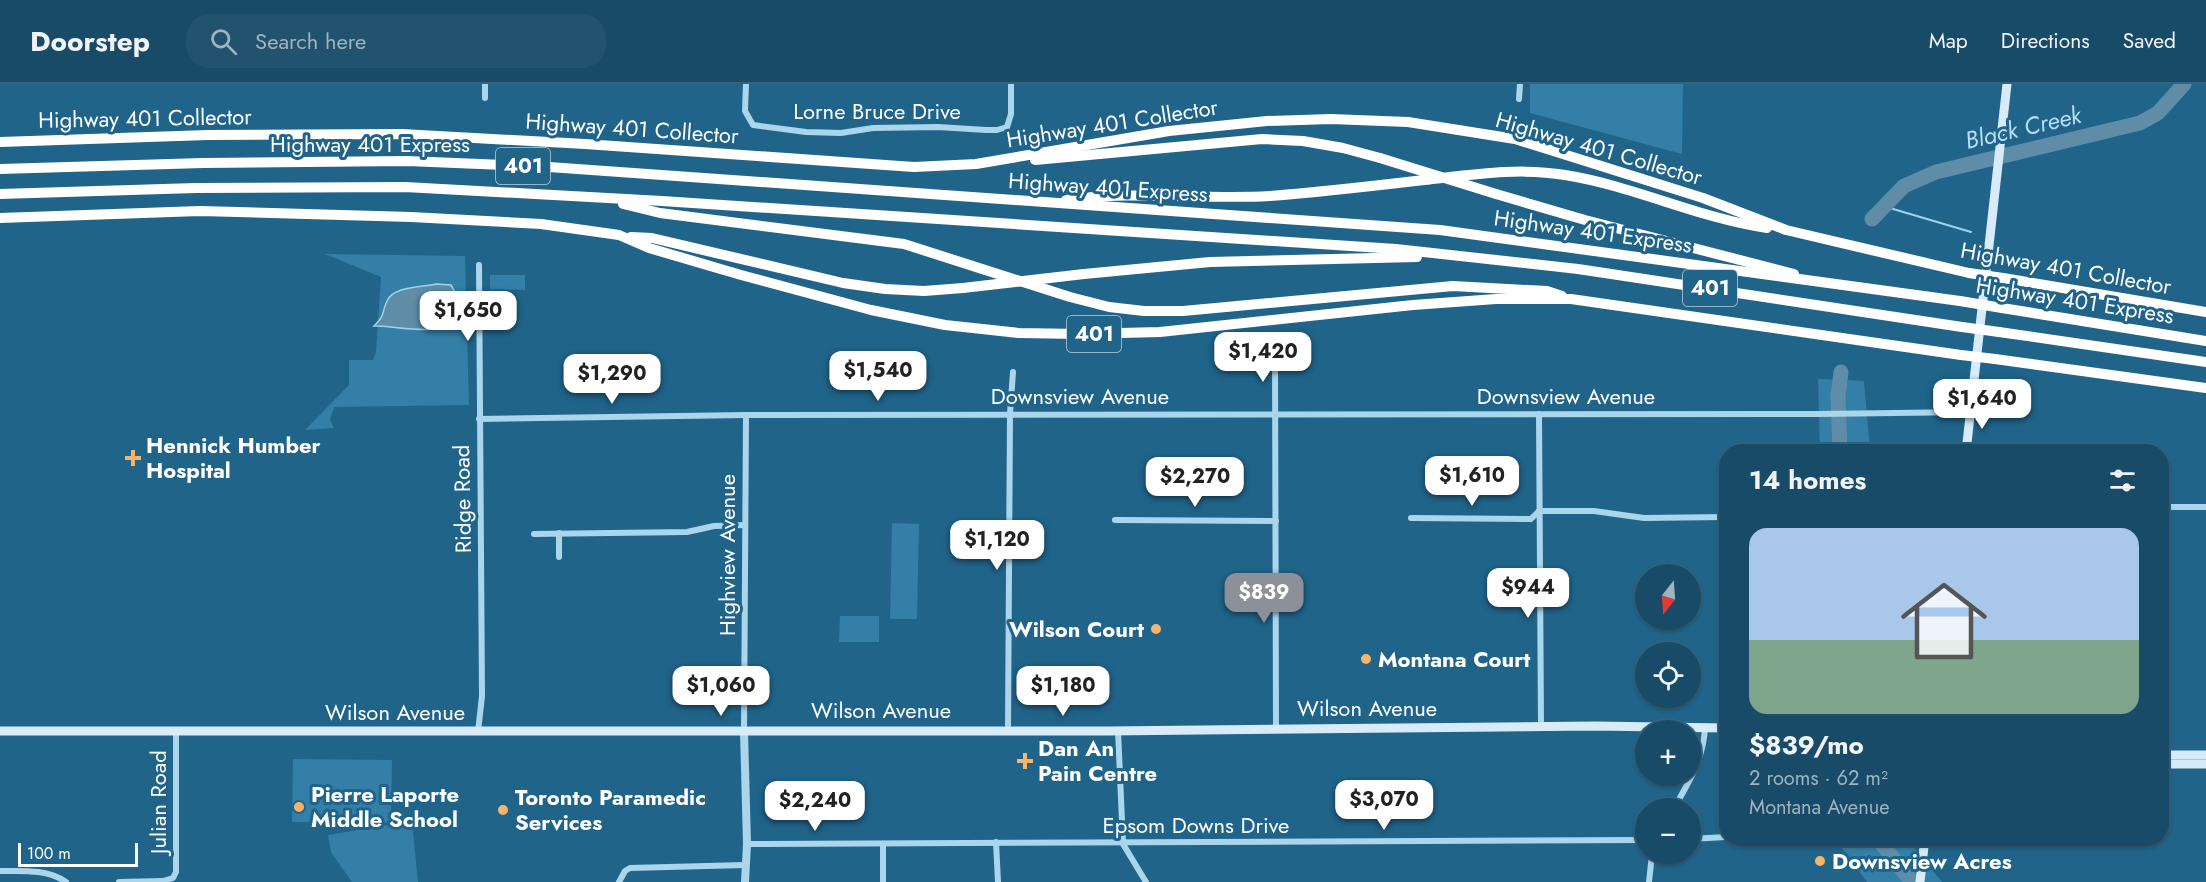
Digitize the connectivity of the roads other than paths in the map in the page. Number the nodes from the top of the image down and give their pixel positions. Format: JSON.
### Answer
{"nodes":[{"id":1,"x":485,"y":84,"type":"edge"},
{"id":2,"x":747,"y":84,"type":"edge"},
{"id":3,"x":1011,"y":84,"type":"edge"},
{"id":4,"x":1520,"y":84,"type":"edge"},
{"id":5,"x":2007,"y":84,"type":"edge"},
{"id":6,"x":485,"y":98,"type":"dead end"},
{"id":7,"x":1519,"y":99,"type":"dead end"},
{"id":8,"x":0,"y":142,"type":"edge"},
{"id":9,"x":976,"y":164,"type":"junction"},
{"id":10,"x":0,"y":169,"type":"edge"},
{"id":11,"x":0,"y":194,"type":"edge"},
{"id":12,"x":592,"y":197,"type":"junction"},
{"id":13,"x":1045,"y":203,"type":"junction"},
{"id":14,"x":0,"y":218,"type":"edge"},
{"id":15,"x":1786,"y":230,"type":"junction"},
{"id":16,"x":628,"y":237,"type":"junction"},
{"id":17,"x":1456,"y":255,"type":"junction"},
{"id":18,"x":479,"y":266,"type":"dead end"},
{"id":19,"x":1817,"y":281,"type":"junction"},
{"id":20,"x":1570,"y":299,"type":"junction"},
{"id":21,"x":2206,"y":312,"type":"edge"},
{"id":22,"x":2206,"y":340,"type":"edge"},
{"id":23,"x":1275,"y":351,"type":"dead end"},
{"id":24,"x":2206,"y":362,"type":"edge"},
{"id":25,"x":1013,"y":372,"type":"dead end"},
{"id":26,"x":2206,"y":388,"type":"edge"},
{"id":27,"x":1970,"y":412,"type":"junction"},
{"id":28,"x":1010,"y":414,"type":"junction"},
{"id":29,"x":1275,"y":414,"type":"junction"},
{"id":30,"x":1539,"y":414,"type":"junction"},
{"id":31,"x":746,"y":415,"type":"junction"},
{"id":32,"x":479,"y":419,"type":"junction"},
{"id":33,"x":1967,"y":444,"type":"edge"},
{"id":34,"x":2169,"y":507,"type":"edge"},
{"id":35,"x":2206,"y":507,"type":"edge"},
{"id":36,"x":1539,"y":511,"type":"junction"},
{"id":37,"x":1719,"y":517,"type":"edge"},
{"id":38,"x":1411,"y":518,"type":"dead end"},
{"id":39,"x":1114,"y":520,"type":"dead end"},
{"id":40,"x":1276,"y":521,"type":"junction"},
{"id":41,"x":744,"y":525,"type":"junction"},
{"id":42,"x":559,"y":533,"type":"junction"},
{"id":43,"x":534,"y":534,"type":"dead end"},
{"id":44,"x":559,"y":557,"type":"dead end"},
{"id":45,"x":1541,"y":726,"type":"junction"},
{"id":46,"x":1705,"y":727,"type":"junction"},
{"id":47,"x":1276,"y":728,"type":"junction"},
{"id":48,"x":1719,"y":728,"type":"edge"},
{"id":49,"x":1008,"y":729,"type":"junction"},
{"id":50,"x":744,"y":730,"type":"junction"},
{"id":51,"x":1118,"y":730,"type":"junction"},
{"id":52,"x":0,"y":731,"type":"edge"},
{"id":53,"x":176,"y":731,"type":"junction"},
{"id":54,"x":478,"y":732,"type":"junction"},
{"id":55,"x":2169,"y":755,"type":"edge"},
{"id":56,"x":2206,"y":755,"type":"edge"},
{"id":57,"x":2169,"y":764,"type":"edge"},
{"id":58,"x":2206,"y":765,"type":"edge"},
{"id":59,"x":1680,"y":798,"type":"edge"},
{"id":60,"x":1719,"y":837,"type":"edge"},
{"id":61,"x":1701,"y":838,"type":"edge"},
{"id":62,"x":1635,"y":840,"type":"edge"},
{"id":63,"x":996,"y":842,"type":"junction"},
{"id":64,"x":747,"y":844,"type":"junction"},
{"id":65,"x":1124,"y":844,"type":"junction"},
{"id":66,"x":883,"y":845,"type":"junction"},
{"id":67,"x":1924,"y":846,"type":"edge"},
{"id":68,"x":1651,"y":864,"type":"edge"},
{"id":69,"x":745,"y":865,"type":"junction"},
{"id":70,"x":0,"y":871,"type":"edge"},
{"id":71,"x":66,"y":882,"type":"edge"},
{"id":72,"x":119,"y":882,"type":"edge"},
{"id":73,"x":619,"y":882,"type":"edge"},
{"id":74,"x":745,"y":882,"type":"edge"},
{"id":75,"x":883,"y":882,"type":"edge"},
{"id":76,"x":998,"y":882,"type":"edge"},
{"id":77,"x":1146,"y":882,"type":"edge"},
{"id":78,"x":1649,"y":882,"type":"edge"},
{"id":79,"x":1920,"y":882,"type":"edge"}],
"edges":[{"from":1,"to":6,"type":"street"},
{"from":2,"to":3,"type":"street","name":"Lorne Bruce Drive"},
{"from":4,"to":7,"type":"street"},
{"from":5,"to":27,"type":"main road"},
{"from":8,"to":9,"type":"highway","name":"Highway 401 Collector","number":"401"},
{"from":9,"to":15,"type":"highway","name":"Highway 401 Collector","number":"401"},
{"from":9,"to":19,"type":"highway","bridge":true},
{"from":10,"to":13,"type":"highway","name":"Highway 401 Express","number":"401"},
{"from":11,"to":12,"type":"highway","name":"Highway 401 Express","number":"401"},
{"from":12,"to":17,"type":"highway","name":"Highway 401 Express","number":"401"},
{"from":12,"to":20,"type":"highway"},
{"from":13,"to":15,"type":"highway"},
{"from":13,"to":19,"type":"highway","name":"Highway 401 Express","number":"401"},
{"from":14,"to":16,"type":"highway","number":"401"},
{"from":15,"to":21,"type":"highway","name":"Highway 401 Collector","number":"401","bridge":true},
{"from":16,"to":17,"type":"highway","bridge":true},
{"from":16,"to":20,"type":"highway","number":"401"},
{"from":17,"to":24,"type":"highway","name":"Highway 401 Express","number":"401","bridge":true},
{"from":18,"to":32,"type":"street","name":"Ridge Road"},
{"from":19,"to":22,"type":"highway","name":"Highway 401 Express","number":"401","bridge":true},
{"from":20,"to":26,"type":"highway","number":"401","bridge":true},
{"from":23,"to":29,"type":"street"},
{"from":25,"to":28,"type":"street"},
{"from":27,"to":30,"type":"street","name":"Downsview Avenue"},
{"from":27,"to":33,"type":"main road"},
{"from":28,"to":29,"type":"street","name":"Downsview Avenue"},
{"from":28,"to":31,"type":"street","name":"Downsview Avenue"},
{"from":28,"to":49,"type":"street"},
{"from":29,"to":30,"type":"street","name":"Downsview Avenue"},
{"from":29,"to":40,"type":"street"},
{"from":30,"to":36,"type":"street"},
{"from":31,"to":32,"type":"street","name":"Downsview Avenue"},
{"from":31,"to":41,"type":"street","name":"Highview Avenue"},
{"from":32,"to":54,"type":"street","name":"Ridge Road"},
{"from":34,"to":35,"type":"street"},
{"from":36,"to":37,"type":"street"},
{"from":36,"to":38,"type":"street"},
{"from":36,"to":45,"type":"street"},
{"from":39,"to":40,"type":"street"},
{"from":40,"to":47,"type":"street"},
{"from":41,"to":42,"type":"street"},
{"from":41,"to":50,"type":"street","name":"Highview Avenue"},
{"from":42,"to":43,"type":"street"},
{"from":42,"to":44,"type":"street"},
{"from":45,"to":46,"type":"main road","name":"Wilson Avenue"},
{"from":45,"to":47,"type":"main road","name":"Wilson Avenue"},
{"from":46,"to":48,"type":"main road","name":"Wilson Avenue"},
{"from":46,"to":59,"type":"street"},
{"from":47,"to":51,"type":"main road","name":"Wilson Avenue"},
{"from":49,"to":50,"type":"main road","name":"Wilson Avenue"},
{"from":49,"to":51,"type":"main road","name":"Wilson Avenue"},
{"from":50,"to":54,"type":"main road","name":"Wilson Avenue"},
{"from":50,"to":64,"type":"street"},
{"from":51,"to":65,"type":"street"},
{"from":52,"to":53,"type":"main road","name":"Wilson Avenue"},
{"from":53,"to":54,"type":"main road","name":"Wilson Avenue"},
{"from":53,"to":72,"type":"street","name":"Julian Road"},
{"from":55,"to":56,"type":"main road"},
{"from":57,"to":58,"type":"main road"},
{"from":60,"to":61,"type":"street"},
{"from":62,"to":65,"type":"street","name":"Epsom Downs Drive"},
{"from":63,"to":65,"type":"street","name":"Epsom Downs Drive"},
{"from":63,"to":66,"type":"street","name":"Epsom Downs Drive"},
{"from":63,"to":76,"type":"street"},
{"from":64,"to":66,"type":"street","name":"Epsom Downs Drive"},
{"from":64,"to":69,"type":"street"},
{"from":65,"to":77,"type":"street"},
{"from":66,"to":75,"type":"street"},
{"from":67,"to":79,"type":"main road"},
{"from":68,"to":78,"type":"street"},
{"from":69,"to":73,"type":"street"},
{"from":69,"to":74,"type":"street"},
{"from":70,"to":71,"type":"street"}]}
